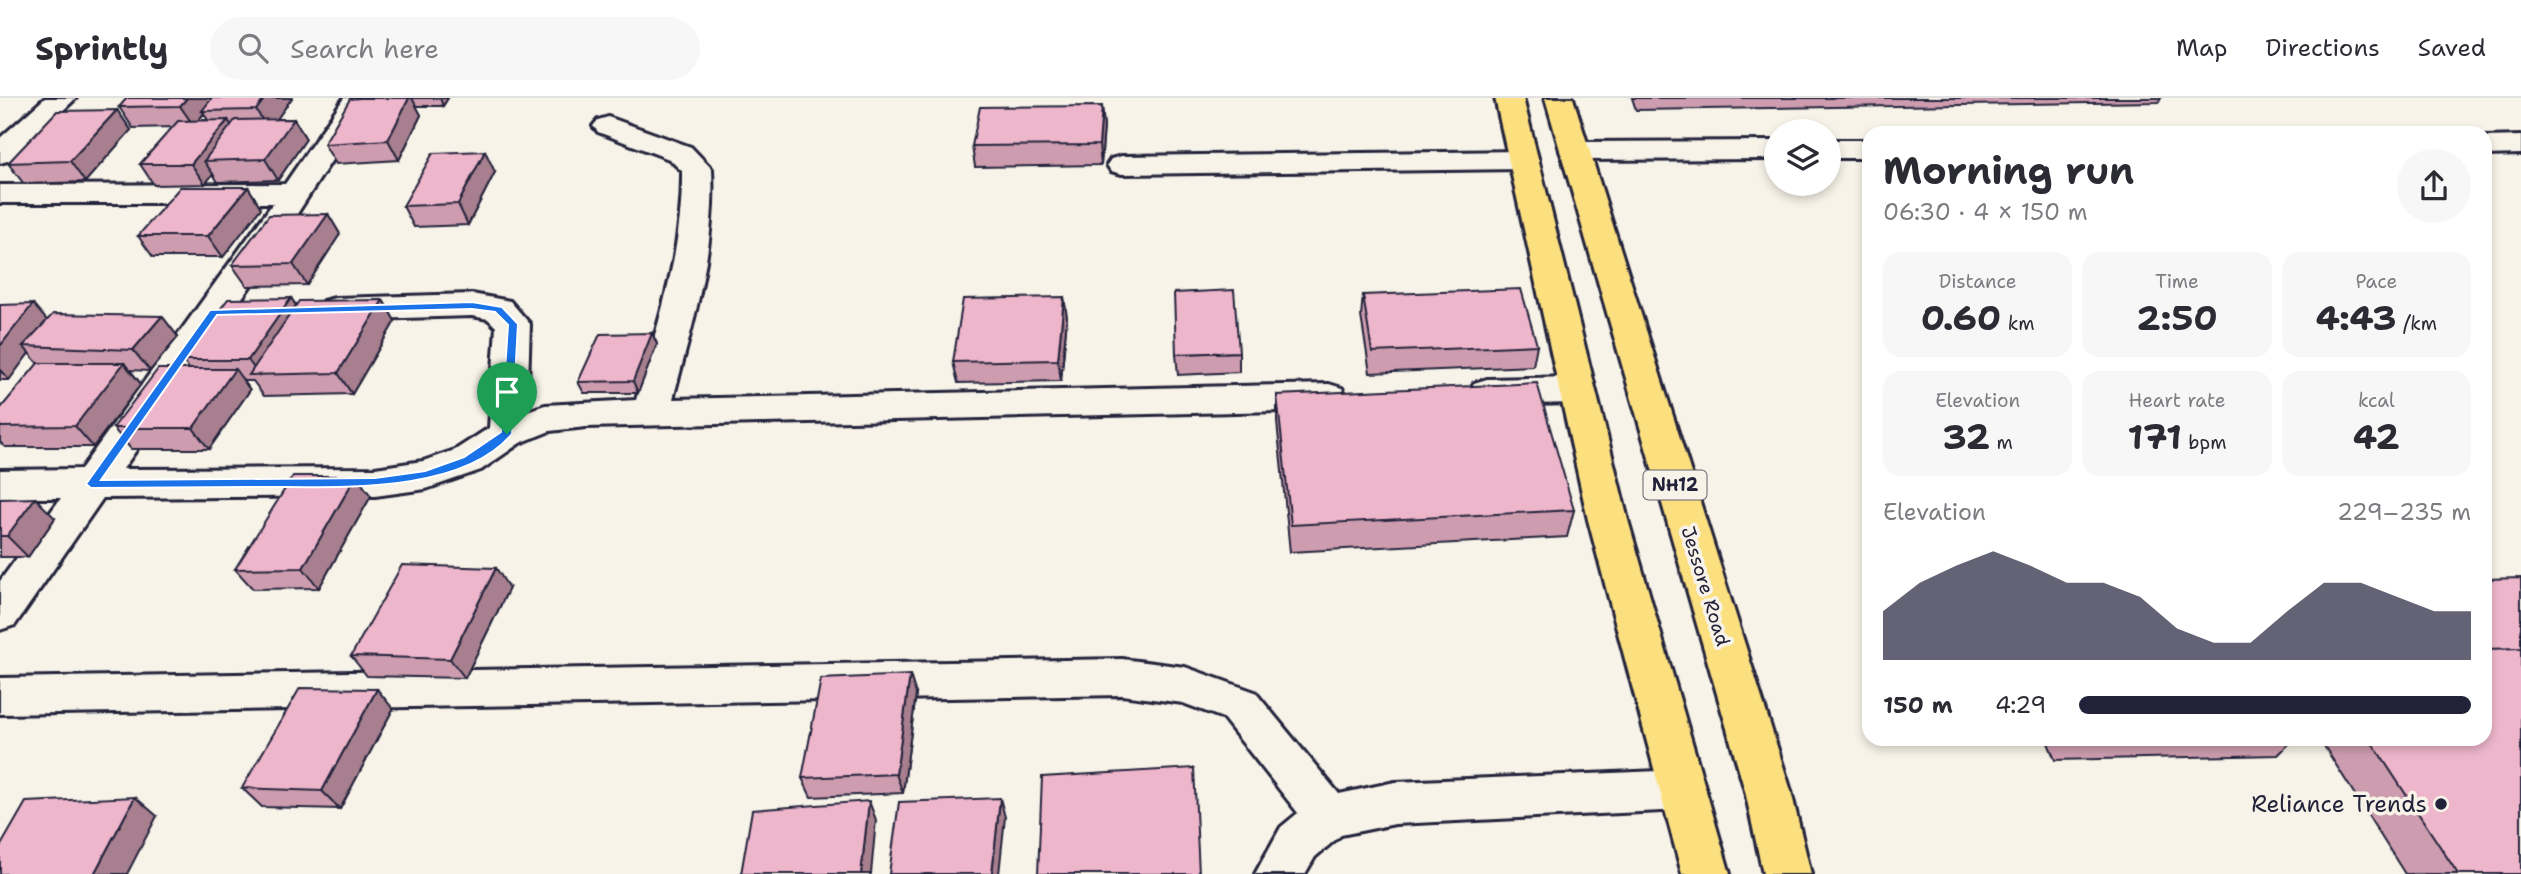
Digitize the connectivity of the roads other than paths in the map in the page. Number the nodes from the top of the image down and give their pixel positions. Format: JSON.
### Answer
{"nodes":[{"id":1,"x":62,"y":98,"type":"edge"},
{"id":2,"x":358,"y":98,"type":"edge"},
{"id":3,"x":1509,"y":98,"type":"edge"},
{"id":4,"x":1559,"y":98,"type":"edge"},
{"id":5,"x":608,"y":126,"type":"dead end"},
{"id":6,"x":2521,"y":145,"type":"edge"},
{"id":7,"x":2492,"y":146,"type":"edge"},
{"id":8,"x":1841,"y":149,"type":"edge"},
{"id":9,"x":1862,"y":149,"type":"edge"},
{"id":10,"x":1764,"y":150,"type":"edge"},
{"id":11,"x":1574,"y":151,"type":"junction"},
{"id":12,"x":0,"y":154,"type":"edge"},
{"id":13,"x":1524,"y":160,"type":"junction"},
{"id":14,"x":1122,"y":165,"type":"dead end"},
{"id":15,"x":293,"y":193,"type":"junction"},
{"id":16,"x":0,"y":194,"type":"edge"},
{"id":17,"x":309,"y":310,"type":"edge"},
{"id":18,"x":254,"y":311,"type":"edge"},
{"id":19,"x":214,"y":312,"type":"junction"},
{"id":20,"x":1576,"y":390,"type":"junction"},
{"id":21,"x":1454,"y":393,"type":"edge"},
{"id":22,"x":1360,"y":396,"type":"edge"},
{"id":23,"x":651,"y":413,"type":"junction"},
{"id":24,"x":507,"y":434,"type":"junction"},
{"id":25,"x":0,"y":484,"type":"edge"},
{"id":26,"x":91,"y":484,"type":"junction"},
{"id":27,"x":0,"y":613,"type":"edge"},
{"id":28,"x":0,"y":696,"type":"edge"},
{"id":29,"x":1683,"y":790,"type":"junction"},
{"id":30,"x":1329,"y":817,"type":"junction"},
{"id":31,"x":1279,"y":874,"type":"edge"},
{"id":32,"x":1706,"y":874,"type":"edge"},
{"id":33,"x":1787,"y":874,"type":"edge"}],
"edges":[{"from":1,"to":12,"type":"street"},
{"from":2,"to":15,"type":"street"},
{"from":3,"to":13,"type":"highway"},
{"from":4,"to":11,"type":"highway","name":"Jessore Road","number":"NH12"},
{"from":5,"to":23,"type":"street"},
{"from":6,"to":7,"type":"street"},
{"from":8,"to":9,"type":"street"},
{"from":10,"to":11,"type":"street"},
{"from":11,"to":33,"type":"highway","name":"Jessore Road","number":"NH12"},
{"from":13,"to":14,"type":"street"},
{"from":13,"to":20,"type":"highway"},
{"from":15,"to":16,"type":"street"},
{"from":15,"to":19,"type":"street"},
{"from":17,"to":24,"type":"street"},
{"from":18,"to":19,"type":"street"},
{"from":19,"to":26,"type":"street"},
{"from":20,"to":21,"type":"street"},
{"from":20,"to":29,"type":"highway"},
{"from":22,"to":23,"type":"street"},
{"from":23,"to":24,"type":"street"},
{"from":24,"to":26,"type":"street"},
{"from":25,"to":26,"type":"street"},
{"from":26,"to":27,"type":"street"},
{"from":28,"to":30,"type":"street"},
{"from":29,"to":30,"type":"street"},
{"from":29,"to":32,"type":"highway"},
{"from":30,"to":31,"type":"street"}]}
